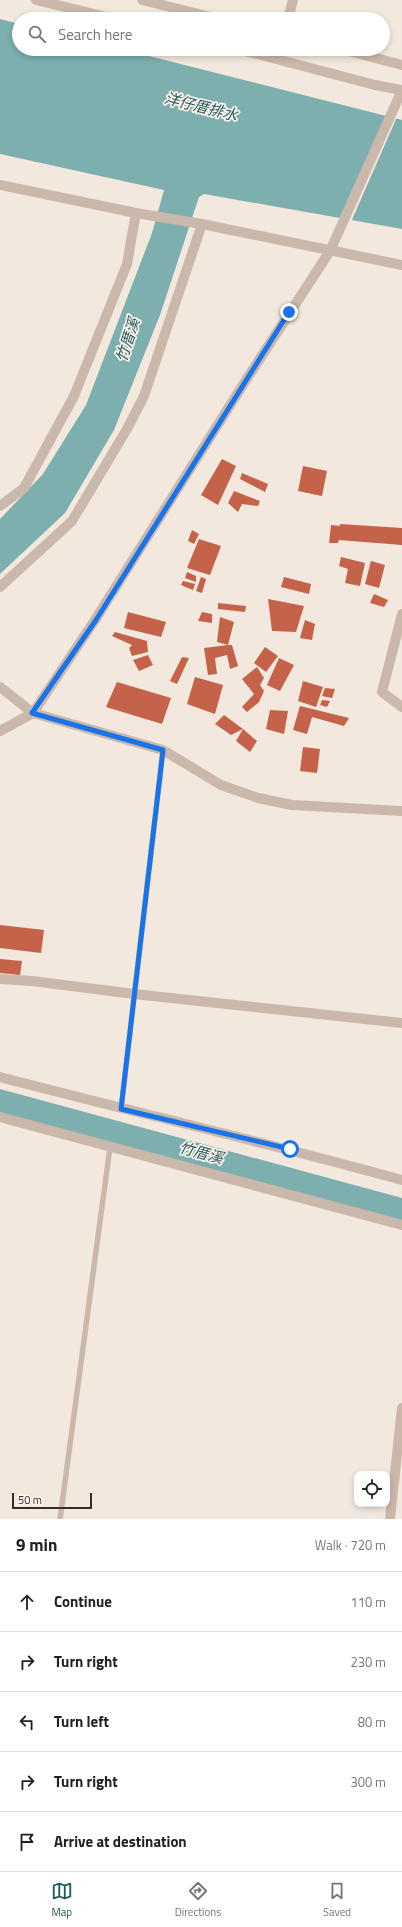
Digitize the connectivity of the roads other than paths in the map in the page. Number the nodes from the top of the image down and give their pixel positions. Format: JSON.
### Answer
{"nodes":[{"id":1,"x":36,"y":0,"type":"edge"},
{"id":2,"x":142,"y":0,"type":"edge"},
{"id":3,"x":293,"y":0,"type":"edge"},
{"id":4,"x":86,"y":12,"type":"edge"},
{"id":5,"x":191,"y":12,"type":"edge"},
{"id":6,"x":290,"y":12,"type":"edge"},
{"id":7,"x":265,"y":56,"type":"edge"},
{"id":8,"x":368,"y":56,"type":"edge"},
{"id":9,"x":402,"y":65,"type":"edge"},
{"id":10,"x":402,"y":90,"type":"edge"},
{"id":11,"x":0,"y":185,"type":"edge"},
{"id":12,"x":136,"y":213,"type":"junction"},
{"id":13,"x":202,"y":224,"type":"junction"},
{"id":14,"x":330,"y":251,"type":"junction"},
{"id":15,"x":402,"y":265,"type":"edge"},
{"id":16,"x":0,"y":506,"type":"edge"},
{"id":17,"x":0,"y":587,"type":"edge"},
{"id":18,"x":402,"y":614,"type":"edge"},
{"id":19,"x":0,"y":687,"type":"edge"},
{"id":20,"x":402,"y":707,"type":"edge"},
{"id":21,"x":32,"y":713,"type":"junction"},
{"id":22,"x":0,"y":731,"type":"edge"},
{"id":23,"x":163,"y":750,"type":"junction"},
{"id":24,"x":402,"y":811,"type":"edge"},
{"id":25,"x":0,"y":979,"type":"edge"},
{"id":26,"x":134,"y":994,"type":"junction"},
{"id":27,"x":402,"y":1023,"type":"edge"},
{"id":28,"x":0,"y":1077,"type":"edge"},
{"id":29,"x":121,"y":1109,"type":"junction"},
{"id":30,"x":0,"y":1117,"type":"edge"},
{"id":31,"x":110,"y":1147,"type":"junction"},
{"id":32,"x":402,"y":1180,"type":"edge"},
{"id":33,"x":402,"y":1226,"type":"edge"},
{"id":34,"x":402,"y":1408,"type":"edge"},
{"id":35,"x":60,"y":1519,"type":"edge"},
{"id":36,"x":390,"y":1519,"type":"edge"}],
"edges":[{"from":1,"to":4,"type":"street"},
{"from":2,"to":5,"type":"street"},
{"from":3,"to":6,"type":"street"},
{"from":7,"to":10,"type":"street"},
{"from":8,"to":9,"type":"street"},
{"from":10,"to":14,"type":"street"},
{"from":11,"to":12,"type":"street"},
{"from":12,"to":13,"type":"street"},
{"from":12,"to":16,"type":"street"},
{"from":13,"to":14,"type":"street"},
{"from":13,"to":17,"type":"street"},
{"from":14,"to":15,"type":"street"},
{"from":14,"to":21,"type":"street"},
{"from":18,"to":20,"type":"street"},
{"from":19,"to":21,"type":"street"},
{"from":21,"to":22,"type":"street"},
{"from":21,"to":23,"type":"street"},
{"from":23,"to":24,"type":"street"},
{"from":23,"to":26,"type":"lane"},
{"from":25,"to":26,"type":"street"},
{"from":26,"to":27,"type":"street"},
{"from":26,"to":29,"type":"lane"},
{"from":28,"to":29,"type":"street"},
{"from":29,"to":32,"type":"street"},
{"from":30,"to":31,"type":"street"},
{"from":31,"to":33,"type":"street"},
{"from":31,"to":35,"type":"lane"},
{"from":34,"to":36,"type":"street"}]}
